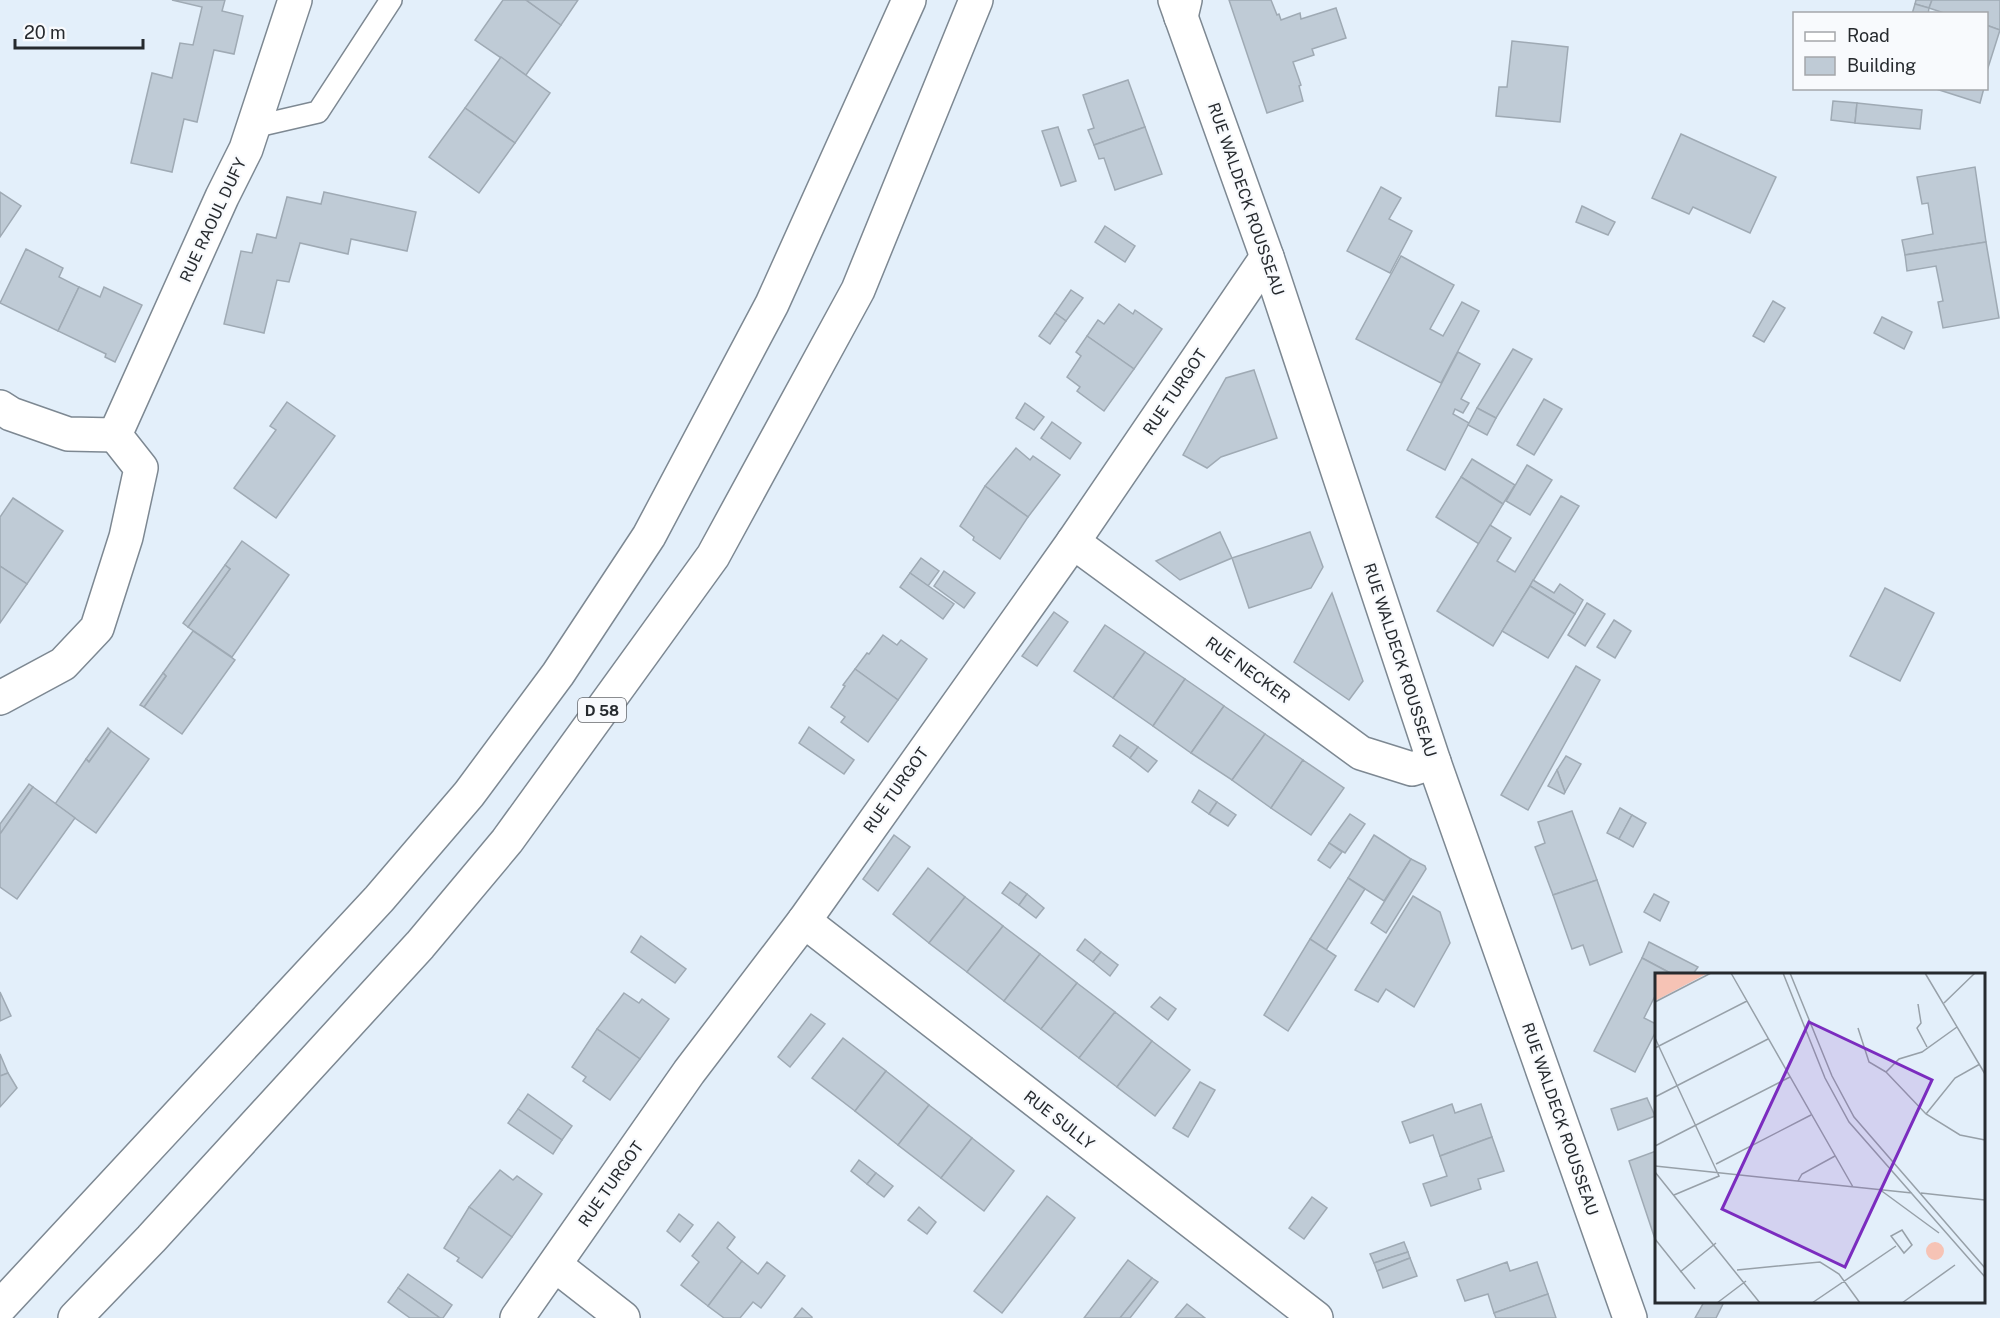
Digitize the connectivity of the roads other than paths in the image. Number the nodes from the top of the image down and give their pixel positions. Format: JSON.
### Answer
{"nodes":[{"id":1,"x":295,"y":0,"type":"edge"},
{"id":2,"x":391,"y":0,"type":"edge"},
{"id":3,"x":909,"y":0,"type":"edge"},
{"id":4,"x":976,"y":0,"type":"edge"},
{"id":5,"x":1180,"y":6,"type":"edge"},
{"id":6,"x":253,"y":127,"type":"junction"},
{"id":7,"x":1267,"y":257,"type":"junction"},
{"id":8,"x":0,"y":407,"type":"edge"},
{"id":9,"x":115,"y":435,"type":"junction"},
{"id":10,"x":1073,"y":542,"type":"junction"},
{"id":11,"x":0,"y":698,"type":"edge"},
{"id":12,"x":1434,"y":762,"type":"junction"},
{"id":13,"x":804,"y":921,"type":"junction"},
{"id":14,"x":555,"y":1265,"type":"junction"},
{"id":15,"x":0,"y":1306,"type":"edge"},
{"id":16,"x":75,"y":1318,"type":"edge"},
{"id":17,"x":518,"y":1318,"type":"edge"},
{"id":18,"x":623,"y":1318,"type":"edge"},
{"id":19,"x":1316,"y":1318,"type":"edge"},
{"id":20,"x":1630,"y":1318,"type":"edge"}],
"edges":[{"from":1,"to":6,"type":"main road","name":"RUE RAOUL DUFY"},
{"from":2,"to":6,"type":"lane"},
{"from":3,"to":15,"type":"main road"},
{"from":4,"to":16,"type":"main road","number":"D 58"},
{"from":5,"to":7,"type":"main road","name":"RUE WALDECK ROUSSEAU"},
{"from":6,"to":9,"type":"main road","name":"RUE RAOUL DUFY"},
{"from":7,"to":10,"type":"main road","name":"RUE TURGOT"},
{"from":7,"to":12,"type":"main road","name":"RUE WALDECK ROUSSEAU"},
{"from":8,"to":9,"type":"main road"},
{"from":9,"to":11,"type":"main road"},
{"from":10,"to":12,"type":"main road","name":"RUE NECKER"},
{"from":10,"to":13,"type":"main road","name":"RUE TURGOT"},
{"from":12,"to":20,"type":"main road","name":"RUE WALDECK ROUSSEAU"},
{"from":13,"to":14,"type":"main road","name":"RUE TURGOT"},
{"from":13,"to":19,"type":"main road","name":"RUE SULLY"},
{"from":14,"to":17,"type":"main road","name":"RUE TURGOT"},
{"from":14,"to":18,"type":"main road"}]}
